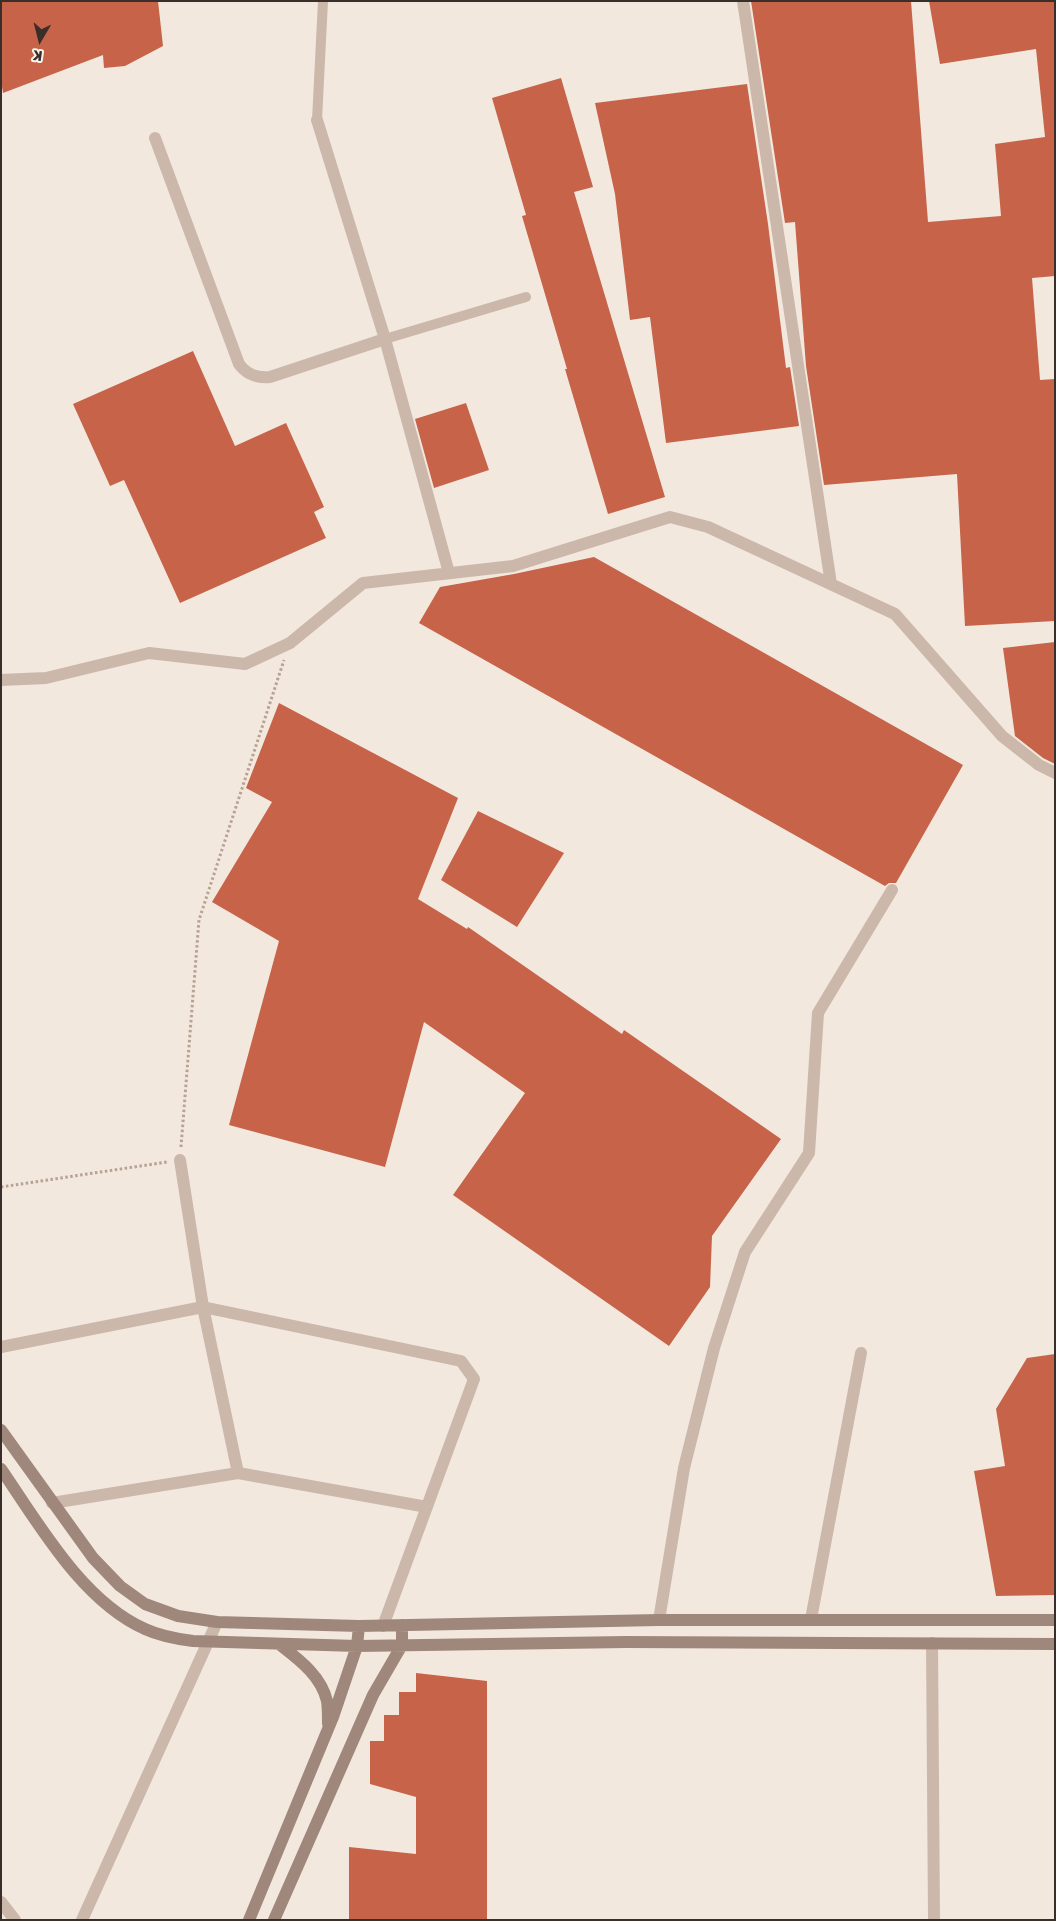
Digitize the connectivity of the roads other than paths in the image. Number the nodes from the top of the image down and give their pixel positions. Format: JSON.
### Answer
{"nodes":[{"id":1,"x":323,"y":1,"type":"edge"},
{"id":2,"x":744,"y":1,"type":"edge"},
{"id":3,"x":317,"y":120,"type":"joint"},
{"id":4,"x":154,"y":138,"type":"dead end"},
{"id":5,"x":526,"y":297,"type":"dead end"},
{"id":6,"x":385,"y":339,"type":"junction"},
{"id":7,"x":449,"y":573,"type":"junction"},
{"id":8,"x":831,"y":584,"type":"junction"},
{"id":9,"x":1,"y":680,"type":"edge"},
{"id":10,"x":1055,"y":773,"type":"edge"},
{"id":11,"x":892,"y":890,"type":"dead end"},
{"id":12,"x":180,"y":1160,"type":"road end"},
{"id":13,"x":204,"y":1307,"type":"junction"},
{"id":14,"x":1,"y":1347,"type":"edge"},
{"id":15,"x":861,"y":1353,"type":"dead end"},
{"id":16,"x":1,"y":1430,"type":"edge"},
{"id":17,"x":1,"y":1469,"type":"edge"},
{"id":18,"x":238,"y":1472,"type":"junction"},
{"id":19,"x":52,"y":1503,"type":"junction"},
{"id":20,"x":427,"y":1507,"type":"junction"},
{"id":21,"x":811,"y":1619,"type":"junction"},
{"id":22,"x":659,"y":1620,"type":"junction"},
{"id":23,"x":932,"y":1620,"type":"junction"},
{"id":24,"x":1055,"y":1620,"type":"edge"},
{"id":25,"x":217,"y":1622,"type":"junction"},
{"id":26,"x":402,"y":1625,"type":"junction"},
{"id":27,"x":359,"y":1626,"type":"junction"},
{"id":28,"x":383,"y":1626,"type":"junction"},
{"id":29,"x":208,"y":1642,"type":"junction"},
{"id":30,"x":932,"y":1643,"type":"junction"},
{"id":31,"x":279,"y":1644,"type":"junction"},
{"id":32,"x":1055,"y":1644,"type":"edge"},
{"id":33,"x":357,"y":1646,"type":"junction"},
{"id":34,"x":402,"y":1646,"type":"junction"},
{"id":35,"x":329,"y":1728,"type":"junction"},
{"id":36,"x":1,"y":1902,"type":"edge"},
{"id":37,"x":15,"y":1920,"type":"edge"},
{"id":38,"x":82,"y":1920,"type":"edge"},
{"id":39,"x":249,"y":1920,"type":"edge"},
{"id":40,"x":274,"y":1920,"type":"edge"},
{"id":41,"x":934,"y":1920,"type":"edge"}],
"edges":[{"from":1,"to":3,"type":"lane"},
{"from":2,"to":8,"type":"street"},
{"from":3,"to":6,"type":"street"},
{"from":4,"to":6,"type":"street"},
{"from":5,"to":6,"type":"lane"},
{"from":6,"to":7,"type":"street"},
{"from":7,"to":8,"type":"street"},
{"from":7,"to":9,"type":"street"},
{"from":8,"to":10,"type":"street"},
{"from":11,"to":22,"type":"street"},
{"from":12,"to":13,"type":"street"},
{"from":13,"to":14,"type":"street"},
{"from":13,"to":18,"type":"street"},
{"from":13,"to":20,"type":"street"},
{"from":15,"to":21,"type":"street"},
{"from":16,"to":19,"type":"street"},
{"from":17,"to":29,"type":"street"},
{"from":18,"to":19,"type":"street"},
{"from":18,"to":20,"type":"street"},
{"from":19,"to":25,"type":"street"},
{"from":20,"to":28,"type":"street"},
{"from":21,"to":22,"type":"street"},
{"from":21,"to":23,"type":"street"},
{"from":22,"to":26,"type":"street"},
{"from":23,"to":24,"type":"street"},
{"from":23,"to":30,"type":"street"},
{"from":25,"to":27,"type":"street"},
{"from":25,"to":29,"type":"street"},
{"from":26,"to":28,"type":"street"},
{"from":26,"to":34,"type":"street"},
{"from":27,"to":28,"type":"street"},
{"from":27,"to":33,"type":"street"},
{"from":29,"to":31,"type":"street"},
{"from":29,"to":38,"type":"street"},
{"from":30,"to":32,"type":"street"},
{"from":30,"to":34,"type":"street"},
{"from":30,"to":41,"type":"street"},
{"from":31,"to":33,"type":"street"},
{"from":31,"to":35,"type":"street"},
{"from":33,"to":34,"type":"street"},
{"from":33,"to":35,"type":"street"},
{"from":34,"to":40,"type":"street"},
{"from":35,"to":39,"type":"street"},
{"from":36,"to":37,"type":"street"}]}
